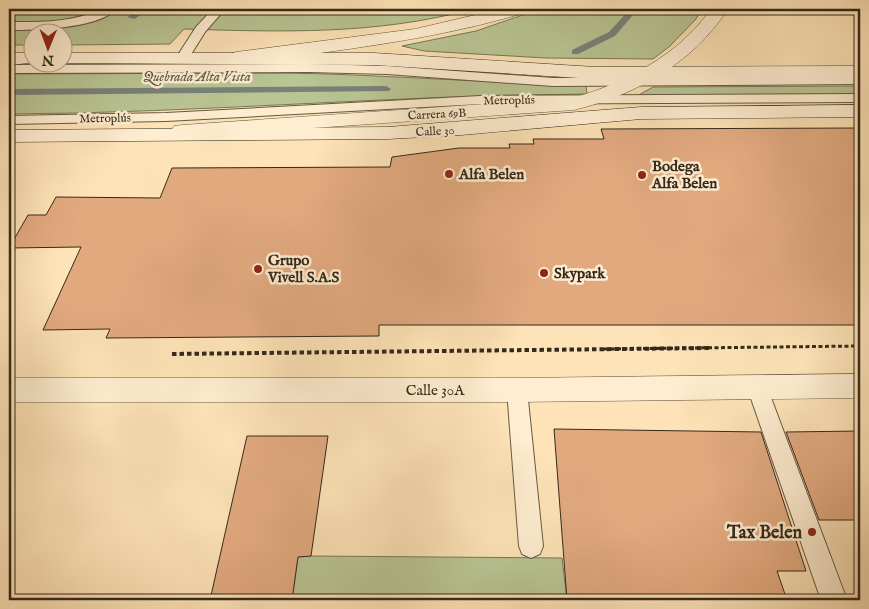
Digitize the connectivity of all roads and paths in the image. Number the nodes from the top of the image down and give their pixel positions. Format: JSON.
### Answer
{"nodes":[{"id":1,"x":110,"y":9,"type":"edge"},
{"id":2,"x":219,"y":9,"type":"edge"},
{"id":3,"x":518,"y":9,"type":"edge"},
{"id":4,"x":719,"y":9,"type":"edge"},
{"id":5,"x":9,"y":26,"type":"edge"},
{"id":6,"x":182,"y":58,"type":"junction"},
{"id":7,"x":236,"y":58,"type":"junction"},
{"id":8,"x":9,"y":59,"type":"edge"},
{"id":9,"x":22,"y":59,"type":"edge"},
{"id":10,"x":72,"y":59,"type":"edge"},
{"id":11,"x":9,"y":69,"type":"edge"},
{"id":12,"x":860,"y":72,"type":"edge"},
{"id":13,"x":641,"y":78,"type":"junction"},
{"id":14,"x":860,"y":80,"type":"edge"},
{"id":15,"x":860,"y":98,"type":"edge"},
{"id":16,"x":595,"y":99,"type":"junction"},
{"id":17,"x":860,"y":110,"type":"edge"},
{"id":18,"x":9,"y":120,"type":"edge"},
{"id":19,"x":122,"y":135,"type":"junction"},
{"id":20,"x":9,"y":136,"type":"edge"},
{"id":21,"x":860,"y":346,"type":"edge"},
{"id":22,"x":252,"y":353,"type":"dead end"},
{"id":23,"x":860,"y":386,"type":"edge"},
{"id":24,"x":757,"y":388,"type":"junction"},
{"id":25,"x":9,"y":390,"type":"edge"},
{"id":26,"x":517,"y":390,"type":"junction"},
{"id":27,"x":531,"y":546,"type":"dead end"},
{"id":28,"x":834,"y":600,"type":"edge"}],
"edges":[{"from":1,"to":5,"type":"lane"},
{"from":2,"to":6,"type":"lane"},
{"from":3,"to":7,"type":"main road"},
{"from":4,"to":13,"type":"main road","name":"Carrera 69B"},
{"from":6,"to":7,"type":"main road"},
{"from":6,"to":10,"type":"main road"},
{"from":7,"to":13,"type":"main road"},
{"from":8,"to":9,"type":"main road"},
{"from":11,"to":13,"type":"lane","name":"Metroplús"},
{"from":12,"to":13,"type":"main road"},
{"from":13,"to":14,"type":"lane","name":"Metroplús"},
{"from":13,"to":16,"type":"main road","name":"Carrera 69B"},
{"from":15,"to":16,"type":"lane","name":"Metroplús"},
{"from":16,"to":18,"type":"lane","name":"Metroplús"},
{"from":16,"to":19,"type":"main road","name":"Carrera 69B"},
{"from":17,"to":19,"type":"main road","name":"Calle 30"},
{"from":19,"to":20,"type":"main road","name":"Calle 30"},
{"from":21,"to":22,"type":"path"},
{"from":23,"to":24,"type":"main road","name":"Calle 30A"},
{"from":24,"to":26,"type":"main road","name":"Calle 30A"},
{"from":24,"to":28,"type":"lane"},
{"from":25,"to":26,"type":"main road","name":"Calle 30A"},
{"from":26,"to":27,"type":"lane"}]}
